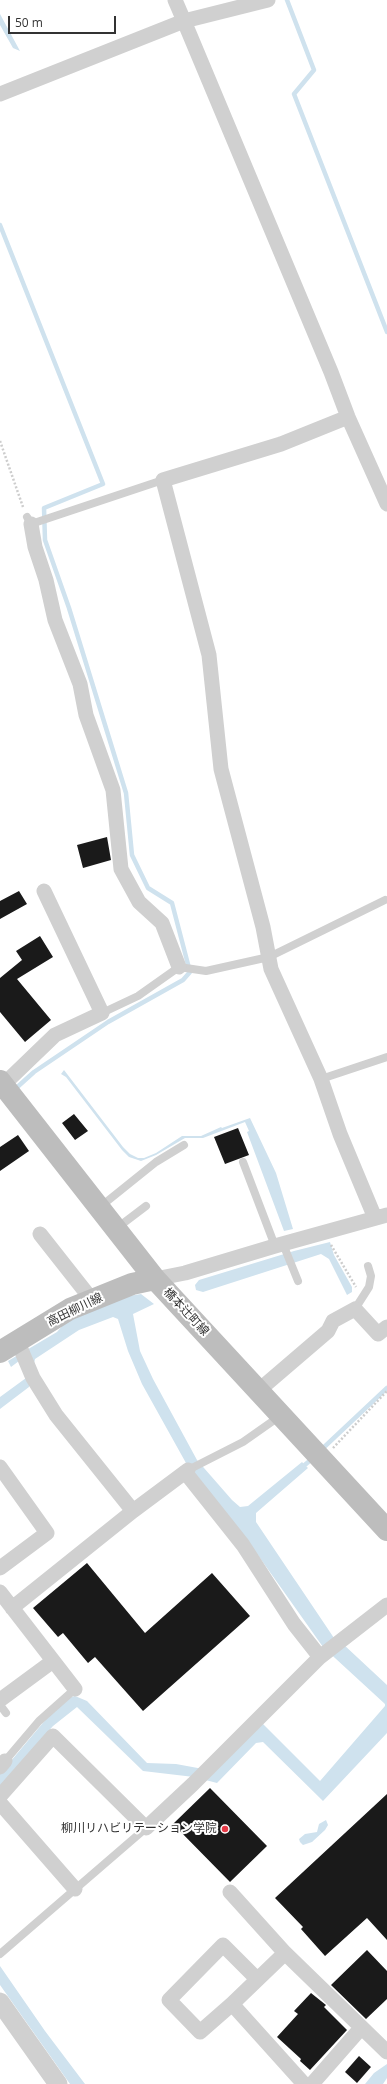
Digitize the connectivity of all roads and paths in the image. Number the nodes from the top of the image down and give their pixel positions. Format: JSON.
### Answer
{"nodes":[{"id":1,"x":175,"y":0,"type":"edge"},
{"id":2,"x":268,"y":0,"type":"edge"},
{"id":3,"x":184,"y":21,"type":"junction"},
{"id":4,"x":0,"y":94,"type":"edge"},
{"id":5,"x":348,"y":418,"type":"junction"},
{"id":6,"x":0,"y":441,"type":"edge"},
{"id":7,"x":163,"y":480,"type":"junction"},
{"id":8,"x":387,"y":504,"type":"edge"},
{"id":9,"x":29,"y":521,"type":"junction"},
{"id":10,"x":44,"y":891,"type":"dead end"},
{"id":11,"x":385,"y":900,"type":"dead end"},
{"id":12,"x":269,"y":957,"type":"junction"},
{"id":13,"x":179,"y":967,"type":"junction"},
{"id":14,"x":102,"y":1013,"type":"junction"},
{"id":15,"x":387,"y":1057,"type":"edge"},
{"id":16,"x":321,"y":1079,"type":"junction"},
{"id":17,"x":1,"y":1083,"type":"edge"},
{"id":18,"x":184,"y":1145,"type":"dead end"},
{"id":19,"x":243,"y":1162,"type":"dead end"},
{"id":20,"x":146,"y":1206,"type":"dead end"},
{"id":21,"x":99,"y":1208,"type":"junction"},
{"id":22,"x":381,"y":1217,"type":"edge"},
{"id":23,"x":115,"y":1230,"type":"junction"},
{"id":24,"x":326,"y":1231,"type":"junction"},
{"id":25,"x":40,"y":1234,"type":"dead end"},
{"id":26,"x":281,"y":1246,"type":"junction"},
{"id":27,"x":368,"y":1266,"type":"dead end"},
{"id":28,"x":155,"y":1279,"type":"junction"},
{"id":29,"x":298,"y":1281,"type":"dead end"},
{"id":30,"x":92,"y":1300,"type":"junction"},
{"id":31,"x":358,"y":1306,"type":"junction"},
{"id":32,"x":387,"y":1327,"type":"edge"},
{"id":33,"x":13,"y":1348,"type":"edge"},
{"id":34,"x":258,"y":1391,"type":"junction"},
{"id":35,"x":387,"y":1391,"type":"edge"},
{"id":36,"x":280,"y":1415,"type":"junction"},
{"id":37,"x":317,"y":1454,"type":"junction"},
{"id":38,"x":0,"y":1468,"type":"edge"},
{"id":39,"x":187,"y":1471,"type":"junction"},
{"id":40,"x":133,"y":1511,"type":"junction"},
{"id":41,"x":387,"y":1530,"type":"edge"},
{"id":42,"x":0,"y":1568,"type":"edge"},
{"id":43,"x":0,"y":1592,"type":"edge"},
{"id":44,"x":387,"y":1605,"type":"edge"},
{"id":45,"x":12,"y":1608,"type":"junction"},
{"id":46,"x":323,"y":1655,"type":"junction"},
{"id":47,"x":53,"y":1661,"type":"junction"},
{"id":48,"x":75,"y":1689,"type":"joint"},
{"id":49,"x":0,"y":1704,"type":"edge"},
{"id":50,"x":3,"y":1707,"type":"edge"},
{"id":51,"x":3,"y":1764,"type":"edge"},
{"id":52,"x":0,"y":1796,"type":"edge"},
{"id":53,"x":0,"y":1803,"type":"edge"},
{"id":54,"x":146,"y":1828,"type":"junction"},
{"id":55,"x":75,"y":1889,"type":"junction"},
{"id":56,"x":230,"y":1892,"type":"dead end"},
{"id":57,"x":285,"y":1953,"type":"junction"},
{"id":58,"x":0,"y":1954,"type":"edge"},
{"id":59,"x":257,"y":1979,"type":"junction"},
{"id":60,"x":0,"y":2002,"type":"edge"},
{"id":61,"x":232,"y":2004,"type":"junction"},
{"id":62,"x":361,"y":2028,"type":"junction"},
{"id":63,"x":387,"y":2052,"type":"edge"},
{"id":64,"x":58,"y":2084,"type":"edge"},
{"id":65,"x":304,"y":2084,"type":"edge"},
{"id":66,"x":312,"y":2084,"type":"edge"}],
"edges":[{"from":1,"to":3,"type":"street"},
{"from":2,"to":3,"type":"street"},
{"from":3,"to":4,"type":"street"},
{"from":3,"to":5,"type":"street"},
{"from":5,"to":7,"type":"street"},
{"from":5,"to":8,"type":"street"},
{"from":6,"to":9,"type":"path"},
{"from":7,"to":9,"type":"lane"},
{"from":7,"to":12,"type":"street"},
{"from":9,"to":13,"type":"street"},
{"from":10,"to":14,"type":"street"},
{"from":11,"to":12,"type":"lane"},
{"from":12,"to":13,"type":"lane"},
{"from":12,"to":16,"type":"street"},
{"from":13,"to":14,"type":"lane"},
{"from":14,"to":17,"type":"street"},
{"from":15,"to":16,"type":"lane"},
{"from":16,"to":22,"type":"street"},
{"from":17,"to":21,"type":"main road","name":"橋本辻町線"},
{"from":18,"to":21,"type":"lane"},
{"from":19,"to":26,"type":"lane"},
{"from":20,"to":23,"type":"lane"},
{"from":21,"to":23,"type":"main road","name":"橋本辻町線"},
{"from":22,"to":24,"type":"street"},
{"from":23,"to":28,"type":"main road","name":"橋本辻町線"},
{"from":24,"to":26,"type":"street"},
{"from":24,"to":31,"type":"path"},
{"from":25,"to":30,"type":"street"},
{"from":26,"to":28,"type":"street"},
{"from":26,"to":29,"type":"lane"},
{"from":27,"to":31,"type":"lane"},
{"from":28,"to":30,"type":"main road","name":"高田柳川線"},
{"from":28,"to":34,"type":"main road","name":"橋本辻町線"},
{"from":30,"to":33,"type":"main road","name":"高田柳川線"},
{"from":31,"to":32,"type":"street"},
{"from":31,"to":34,"type":"street"},
{"from":33,"to":40,"type":"street"},
{"from":34,"to":36,"type":"main road","name":"橋本辻町線"},
{"from":35,"to":37,"type":"path"},
{"from":36,"to":37,"type":"main road","name":"橋本辻町線"},
{"from":36,"to":39,"type":"lane"},
{"from":37,"to":41,"type":"main road","name":"橋本辻町線"},
{"from":38,"to":42,"type":"street"},
{"from":39,"to":40,"type":"street"},
{"from":39,"to":46,"type":"street"},
{"from":40,"to":45,"type":"street"},
{"from":43,"to":45,"type":"street"},
{"from":44,"to":46,"type":"street"},
{"from":45,"to":47,"type":"street"},
{"from":46,"to":54,"type":"street"},
{"from":47,"to":48,"type":"street"},
{"from":47,"to":50,"type":"street"},
{"from":48,"to":51,"type":"lane"},
{"from":49,"to":50,"type":"lane"},
{"from":52,"to":54,"type":"street"},
{"from":53,"to":55,"type":"street"},
{"from":54,"to":55,"type":"lane"},
{"from":55,"to":58,"type":"lane"},
{"from":56,"to":57,"type":"street"},
{"from":57,"to":59,"type":"street"},
{"from":57,"to":62,"type":"street"},
{"from":59,"to":61,"type":"street"},
{"from":59,"to":61,"type":"street"},
{"from":60,"to":64,"type":"street"},
{"from":61,"to":65,"type":"street"},
{"from":62,"to":63,"type":"street"},
{"from":62,"to":66,"type":"street"}]}
